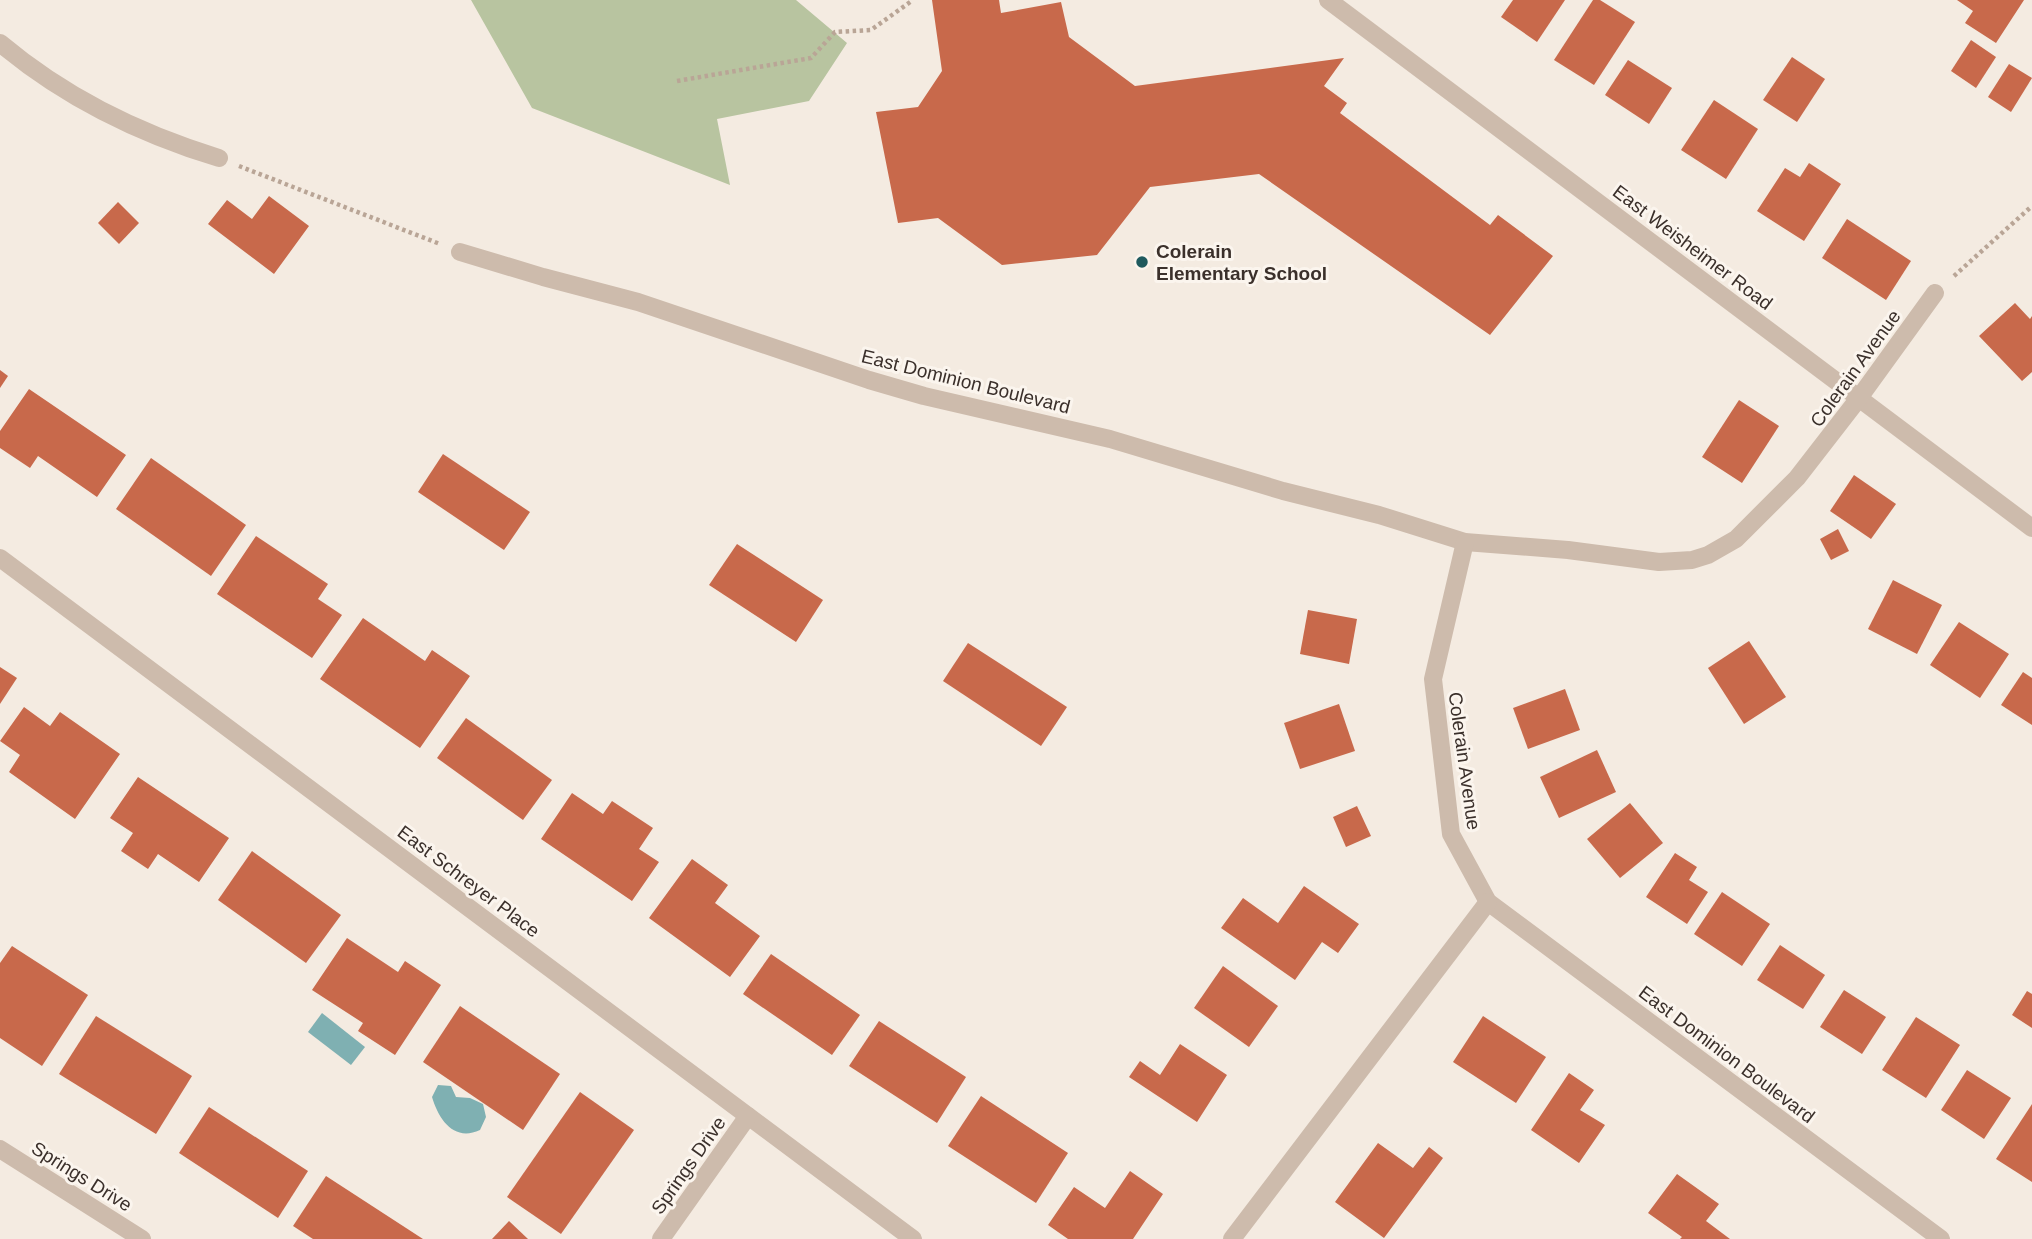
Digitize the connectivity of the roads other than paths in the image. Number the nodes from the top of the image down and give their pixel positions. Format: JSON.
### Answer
{"nodes":[{"id":1,"x":1328,"y":0,"type":"edge"},
{"id":2,"x":0,"y":43,"type":"edge"},
{"id":3,"x":219,"y":158,"type":"road end"},
{"id":4,"x":460,"y":252,"type":"road end"},
{"id":5,"x":1935,"y":293,"type":"road end"},
{"id":6,"x":1859,"y":398,"type":"junction"},
{"id":7,"x":2032,"y":527,"type":"edge"},
{"id":8,"x":1465,"y":542,"type":"junction"},
{"id":9,"x":0,"y":558,"type":"edge"},
{"id":10,"x":1488,"y":902,"type":"junction"},
{"id":11,"x":748,"y":1116,"type":"junction"},
{"id":12,"x":0,"y":1149,"type":"edge"},
{"id":13,"x":142,"y":1239,"type":"edge"},
{"id":14,"x":661,"y":1239,"type":"edge"},
{"id":15,"x":913,"y":1239,"type":"edge"},
{"id":16,"x":1232,"y":1239,"type":"edge"},
{"id":17,"x":1941,"y":1239,"type":"edge"}],
"edges":[{"from":1,"to":6,"type":"street","name":"East Weisheimer Road"},
{"from":2,"to":3,"type":"street"},
{"from":4,"to":8,"type":"street","name":"East Dominion Boulevard"},
{"from":5,"to":6,"type":"street","name":"Colerain Avenue"},
{"from":6,"to":7,"type":"street","name":"East Weisheimer Road"},
{"from":6,"to":8,"type":"street","name":"Colerain Avenue"},
{"from":8,"to":10,"type":"street","name":"Colerain Avenue"},
{"from":9,"to":11,"type":"street","name":"East Schreyer Place"},
{"from":10,"to":16,"type":"street"},
{"from":10,"to":17,"type":"street","name":"East Dominion Boulevard"},
{"from":11,"to":14,"type":"street","name":"Springs Drive"},
{"from":11,"to":15,"type":"street","name":"East Schreyer Place"},
{"from":12,"to":13,"type":"street","name":"Springs Drive"}]}
